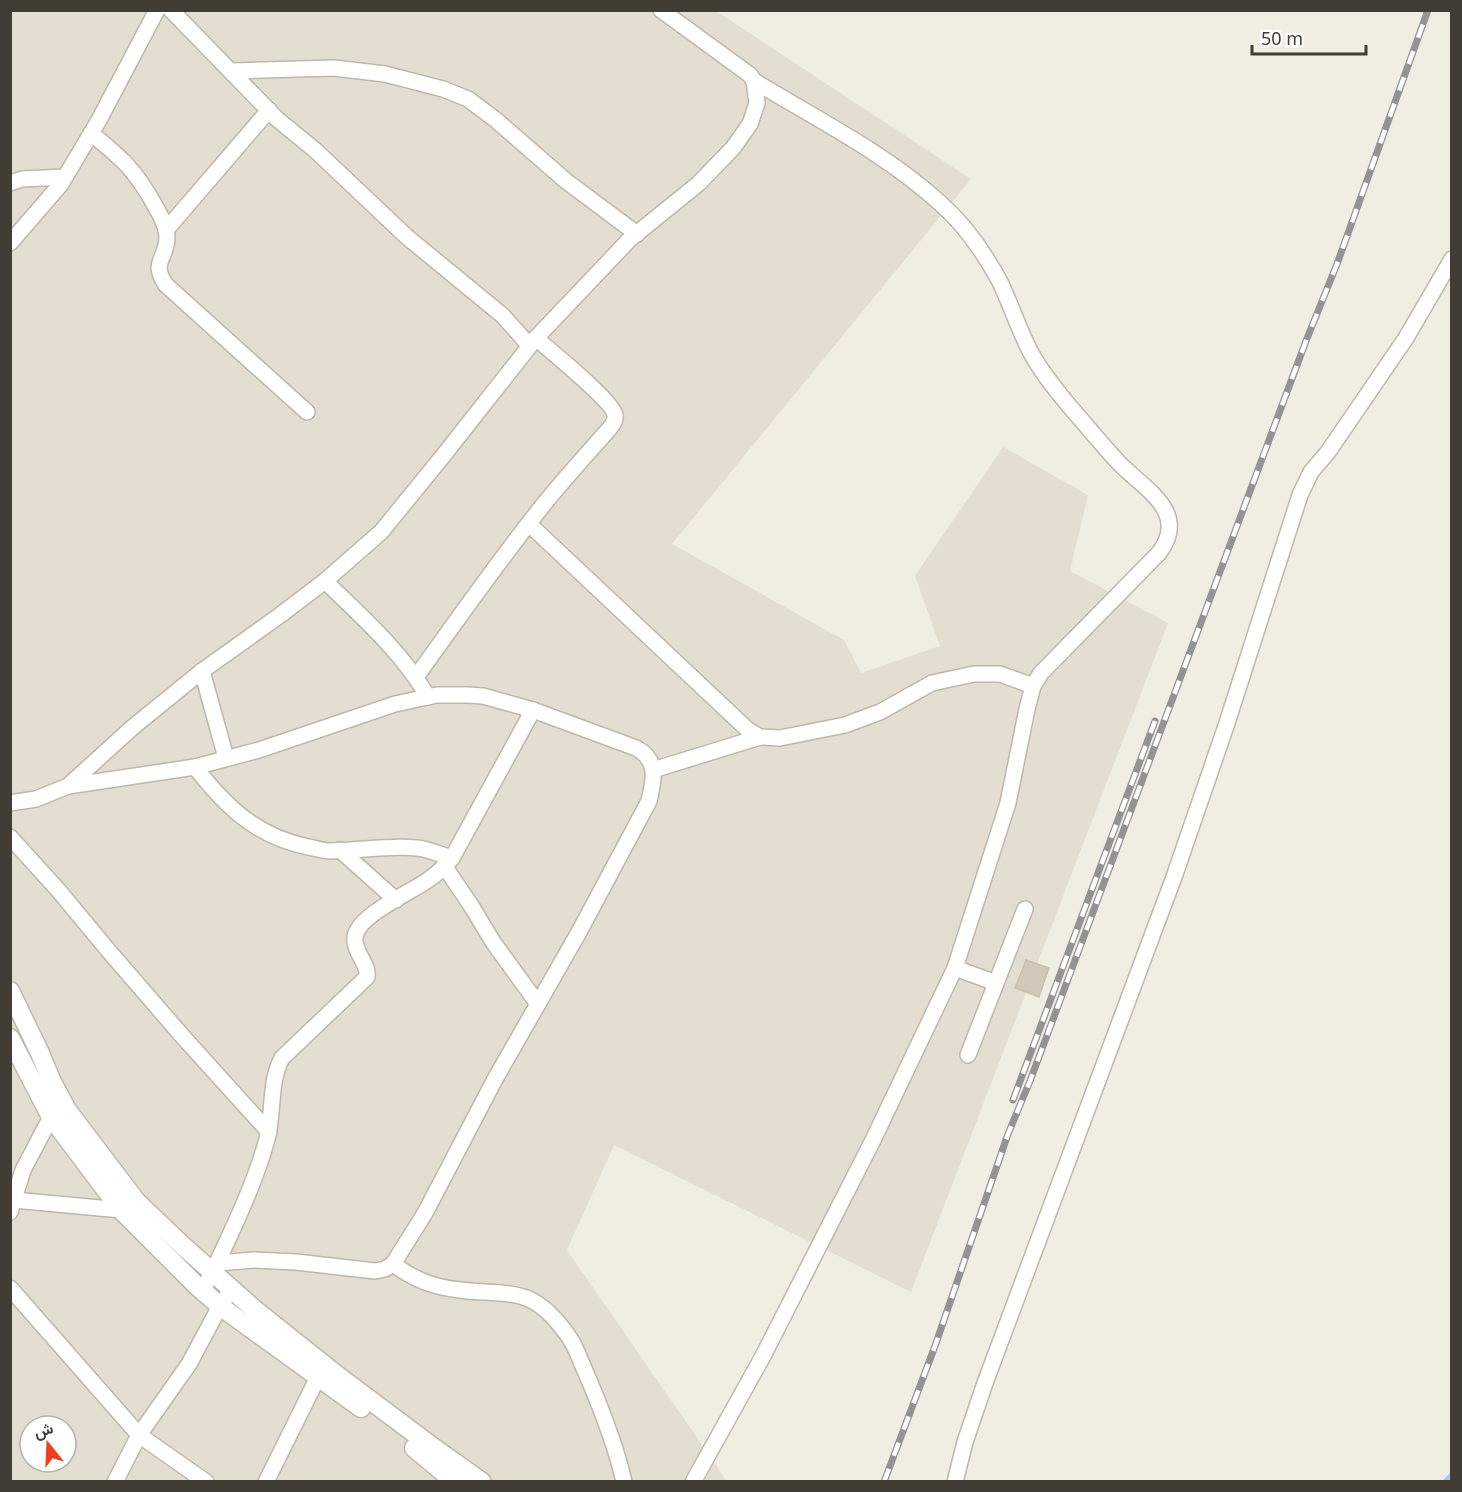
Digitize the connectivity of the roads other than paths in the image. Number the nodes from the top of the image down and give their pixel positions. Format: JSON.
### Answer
{"nodes":[{"id":1,"x":157,"y":10,"type":"edge"},
{"id":2,"x":171,"y":10,"type":"edge"},
{"id":3,"x":661,"y":10,"type":"edge"},
{"id":4,"x":231,"y":71,"type":"junction"},
{"id":5,"x":754,"y":81,"type":"junction"},
{"id":6,"x":269,"y":110,"type":"junction"},
{"id":7,"x":91,"y":133,"type":"junction"},
{"id":8,"x":65,"y":177,"type":"junction"},
{"id":9,"x":10,"y":183,"type":"edge"},
{"id":10,"x":166,"y":230,"type":"junction"},
{"id":11,"x":637,"y":234,"type":"junction"},
{"id":12,"x":10,"y":243,"type":"edge"},
{"id":13,"x":1452,"y":259,"type":"edge"},
{"id":14,"x":533,"y":341,"type":"junction"},
{"id":15,"x":307,"y":412,"type":"dead end"},
{"id":16,"x":529,"y":524,"type":"junction"},
{"id":17,"x":325,"y":581,"type":"junction"},
{"id":18,"x":202,"y":671,"type":"junction"},
{"id":19,"x":416,"y":677,"type":"junction"},
{"id":20,"x":1033,"y":686,"type":"junction"},
{"id":21,"x":428,"y":697,"type":"junction"},
{"id":22,"x":533,"y":710,"type":"junction"},
{"id":23,"x":760,"y":737,"type":"junction"},
{"id":24,"x":226,"y":758,"type":"junction"},
{"id":25,"x":195,"y":767,"type":"junction"},
{"id":26,"x":653,"y":770,"type":"junction"},
{"id":27,"x":68,"y":786,"type":"junction"},
{"id":28,"x":10,"y":803,"type":"edge"},
{"id":29,"x":10,"y":837,"type":"edge"},
{"id":30,"x":340,"y":850,"type":"junction"},
{"id":31,"x":449,"y":862,"type":"junction"},
{"id":32,"x":396,"y":900,"type":"junction"},
{"id":33,"x":1025,"y":909,"type":"dead end"},
{"id":34,"x":955,"y":968,"type":"junction"},
{"id":35,"x":996,"y":982,"type":"junction"},
{"id":36,"x":10,"y":991,"type":"edge"},
{"id":37,"x":538,"y":1004,"type":"junction"},
{"id":38,"x":10,"y":1038,"type":"edge"},
{"id":39,"x":968,"y":1055,"type":"dead end"},
{"id":40,"x":51,"y":1118,"type":"junction"},
{"id":41,"x":269,"y":1132,"type":"junction"},
{"id":42,"x":13,"y":1197,"type":"edge"},
{"id":43,"x":121,"y":1210,"type":"junction"},
{"id":44,"x":393,"y":1264,"type":"junction"},
{"id":45,"x":215,"y":1268,"type":"junction"},
{"id":46,"x":10,"y":1288,"type":"edge"},
{"id":47,"x":202,"y":1290,"type":"junction"},
{"id":48,"x":231,"y":1290,"type":"junction"},
{"id":49,"x":220,"y":1306,"type":"junction"},
{"id":50,"x":318,"y":1377,"type":"junction"},
{"id":51,"x":139,"y":1435,"type":"junction"},
{"id":52,"x":115,"y":1482,"type":"edge"},
{"id":53,"x":206,"y":1482,"type":"edge"},
{"id":54,"x":266,"y":1482,"type":"edge"},
{"id":55,"x":455,"y":1482,"type":"edge"},
{"id":56,"x":482,"y":1482,"type":"edge"},
{"id":57,"x":624,"y":1482,"type":"edge"},
{"id":58,"x":693,"y":1482,"type":"edge"},
{"id":59,"x":955,"y":1482,"type":"edge"}],
"edges":[{"from":1,"to":7,"type":"street"},
{"from":2,"to":4,"type":"street"},
{"from":3,"to":5,"type":"street"},
{"from":4,"to":6,"type":"street"},
{"from":4,"to":11,"type":"street"},
{"from":5,"to":11,"type":"street"},
{"from":5,"to":20,"type":"street"},
{"from":6,"to":10,"type":"street"},
{"from":6,"to":14,"type":"street"},
{"from":7,"to":8,"type":"street"},
{"from":7,"to":10,"type":"street"},
{"from":8,"to":9,"type":"street"},
{"from":8,"to":12,"type":"street"},
{"from":10,"to":15,"type":"street"},
{"from":11,"to":14,"type":"street"},
{"from":13,"to":59,"type":"street"},
{"from":14,"to":16,"type":"street"},
{"from":14,"to":17,"type":"street"},
{"from":16,"to":19,"type":"street"},
{"from":16,"to":23,"type":"street"},
{"from":17,"to":18,"type":"street"},
{"from":17,"to":19,"type":"street"},
{"from":18,"to":24,"type":"street"},
{"from":18,"to":27,"type":"street"},
{"from":19,"to":21,"type":"street"},
{"from":20,"to":23,"type":"street"},
{"from":20,"to":34,"type":"street"},
{"from":21,"to":22,"type":"street"},
{"from":21,"to":24,"type":"street"},
{"from":22,"to":26,"type":"street"},
{"from":22,"to":31,"type":"street"},
{"from":23,"to":26,"type":"street"},
{"from":24,"to":25,"type":"street"},
{"from":25,"to":27,"type":"street"},
{"from":25,"to":30,"type":"street"},
{"from":26,"to":37,"type":"street"},
{"from":27,"to":28,"type":"street"},
{"from":29,"to":41,"type":"street"},
{"from":30,"to":31,"type":"street"},
{"from":30,"to":32,"type":"street"},
{"from":31,"to":32,"type":"street"},
{"from":31,"to":37,"type":"street"},
{"from":32,"to":41,"type":"street"},
{"from":33,"to":35,"type":"street"},
{"from":34,"to":35,"type":"street"},
{"from":34,"to":58,"type":"street"},
{"from":35,"to":39,"type":"street"},
{"from":36,"to":45,"type":"street"},
{"from":37,"to":44,"type":"street"},
{"from":38,"to":40,"type":"street"},
{"from":40,"to":42,"type":"street"},
{"from":40,"to":43,"type":"street"},
{"from":41,"to":45,"type":"street"},
{"from":42,"to":43,"type":"street"},
{"from":43,"to":47,"type":"street"},
{"from":44,"to":45,"type":"street"},
{"from":44,"to":57,"type":"street"},
{"from":45,"to":47,"type":"street"},
{"from":45,"to":48,"type":"street"},
{"from":46,"to":51,"type":"street"},
{"from":47,"to":49,"type":"street"},
{"from":48,"to":49,"type":"street"},
{"from":48,"to":56,"type":"street"},
{"from":49,"to":50,"type":"street"},
{"from":49,"to":51,"type":"street"},
{"from":50,"to":54,"type":"street"},
{"from":50,"to":55,"type":"street"},
{"from":51,"to":52,"type":"street"},
{"from":51,"to":53,"type":"street"}]}
